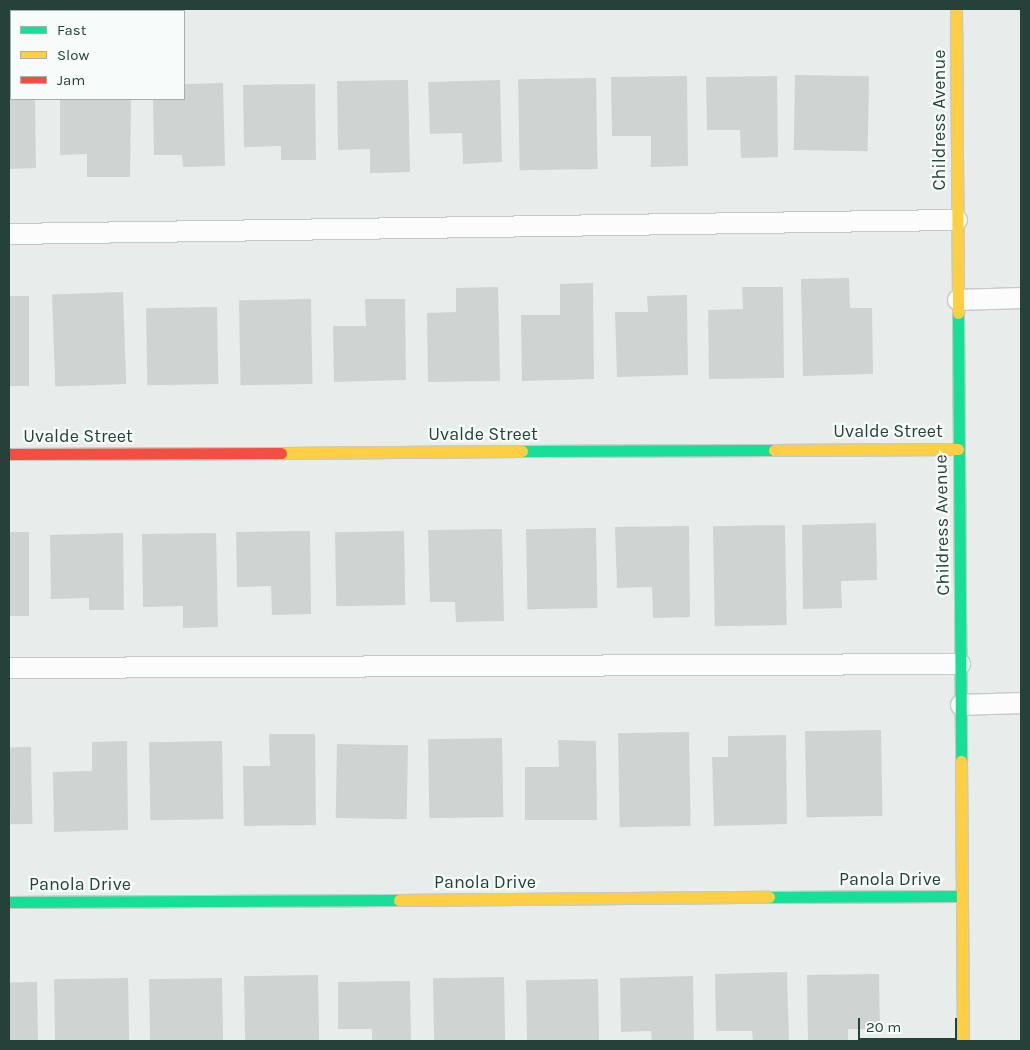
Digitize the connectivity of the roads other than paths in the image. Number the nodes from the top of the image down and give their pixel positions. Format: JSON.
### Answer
{"nodes":[{"id":1,"x":956,"y":9,"type":"edge"},
{"id":2,"x":957,"y":220,"type":"junction"},
{"id":3,"x":9,"y":234,"type":"edge"},
{"id":4,"x":1021,"y":298,"type":"edge"},
{"id":5,"x":958,"y":300,"type":"junction"},
{"id":6,"x":958,"y":448,"type":"junction"},
{"id":7,"x":9,"y":454,"type":"edge"},
{"id":8,"x":960,"y":664,"type":"junction"},
{"id":9,"x":9,"y":668,"type":"edge"},
{"id":10,"x":1021,"y":703,"type":"edge"},
{"id":11,"x":960,"y":705,"type":"junction"},
{"id":12,"x":962,"y":896,"type":"junction"},
{"id":13,"x":9,"y":902,"type":"edge"},
{"id":14,"x":963,"y":1041,"type":"edge"}],
"edges":[{"from":1,"to":2,"type":"street","name":"Childress Avenue"},
{"from":2,"to":3,"type":"lane"},
{"from":2,"to":5,"type":"street","name":"Childress Avenue"},
{"from":4,"to":5,"type":"lane"},
{"from":5,"to":6,"type":"street","name":"Childress Avenue"},
{"from":6,"to":7,"type":"street","name":"Uvalde Street"},
{"from":6,"to":8,"type":"street","name":"Childress Avenue"},
{"from":8,"to":9,"type":"lane"},
{"from":8,"to":11,"type":"street","name":"Childress Avenue"},
{"from":10,"to":11,"type":"lane"},
{"from":11,"to":12,"type":"street","name":"Childress Avenue"},
{"from":12,"to":13,"type":"street","name":"Panola Drive"},
{"from":12,"to":14,"type":"street","name":"Childress Avenue"}]}
